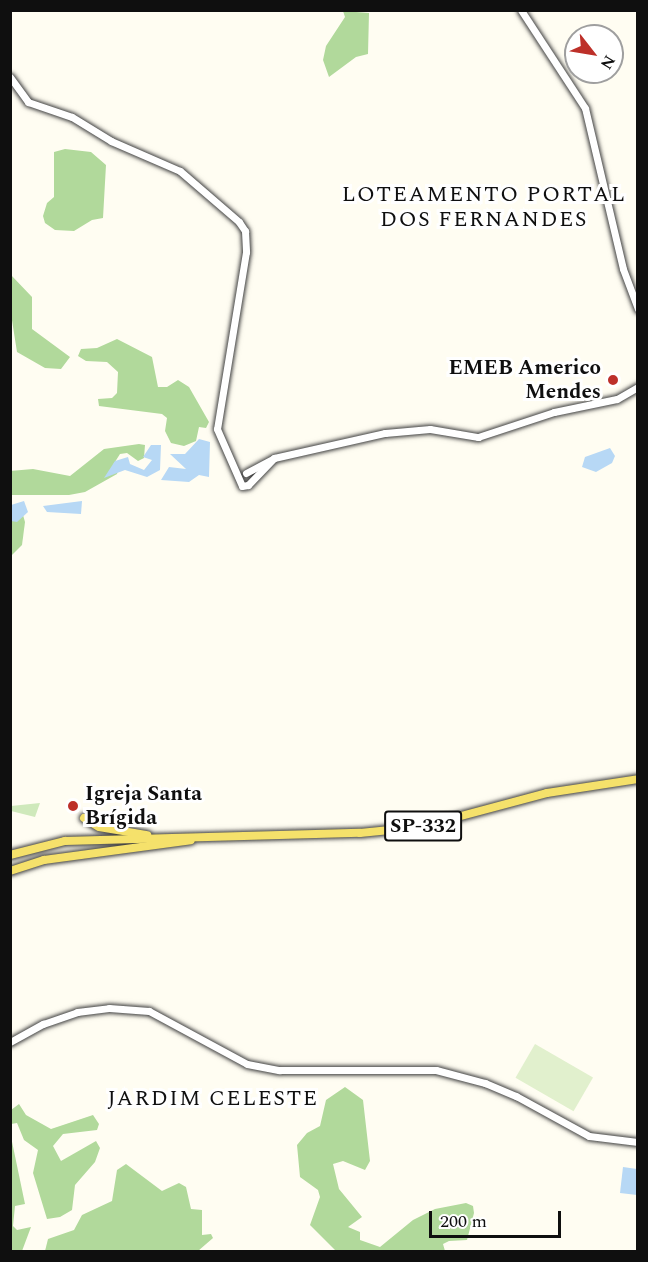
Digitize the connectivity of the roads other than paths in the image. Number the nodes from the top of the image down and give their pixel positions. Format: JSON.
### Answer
{"nodes":[{"id":1,"x":521,"y":10,"type":"edge"},
{"id":2,"x":10,"y":77,"type":"edge"},
{"id":3,"x":638,"y":309,"type":"edge"},
{"id":4,"x":638,"y":387,"type":"edge"},
{"id":5,"x":230,"y":464,"type":"junction"},
{"id":6,"x":247,"y":476,"type":"junction"},
{"id":7,"x":237,"y":482,"type":"junction"},
{"id":8,"x":638,"y":779,"type":"edge"},
{"id":9,"x":84,"y":818,"type":"dead end"},
{"id":10,"x":159,"y":837,"type":"junction"},
{"id":11,"x":203,"y":837,"type":"junction"},
{"id":12,"x":10,"y":855,"type":"edge"},
{"id":13,"x":10,"y":871,"type":"edge"},
{"id":14,"x":10,"y":1042,"type":"edge"},
{"id":15,"x":638,"y":1142,"type":"edge"}],
"edges":[{"from":1,"to":3,"type":"street"},
{"from":2,"to":5,"type":"street"},
{"from":4,"to":6,"type":"street"},
{"from":5,"to":6,"type":"street"},
{"from":5,"to":7,"type":"street"},
{"from":6,"to":7,"type":"street"},
{"from":6,"to":7,"type":"street"},
{"from":8,"to":11,"type":"main road","number":"SP-332"},
{"from":9,"to":10,"type":"main road"},
{"from":10,"to":11,"type":"main road","number":"SP-332"},
{"from":10,"to":12,"type":"main road","number":"SP-332"},
{"from":11,"to":13,"type":"main road"},
{"from":14,"to":15,"type":"street"}]}
